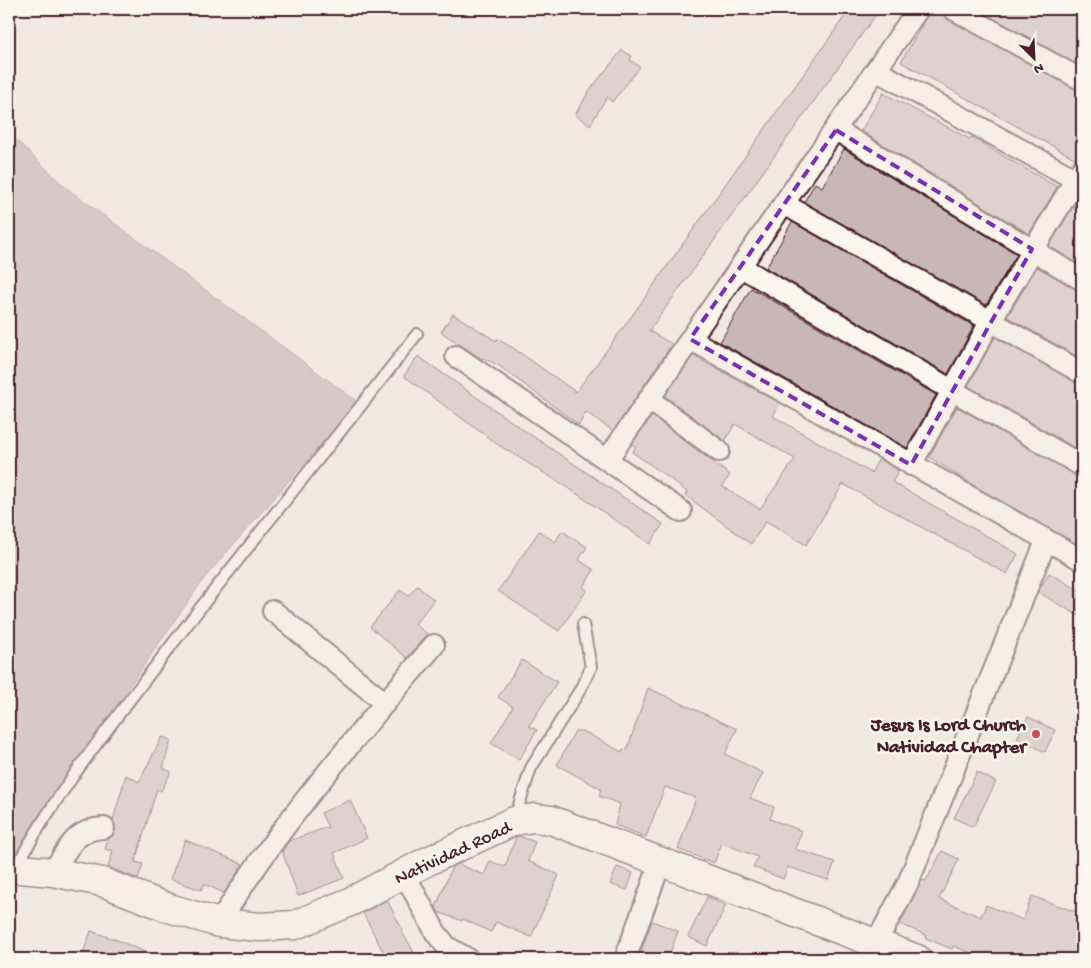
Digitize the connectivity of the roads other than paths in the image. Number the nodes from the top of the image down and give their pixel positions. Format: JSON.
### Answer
{"nodes":[{"id":1,"x":918,"y":9,"type":"edge"},
{"id":2,"x":953,"y":9,"type":"edge"},
{"id":3,"x":877,"y":71,"type":"junction"},
{"id":4,"x":1082,"y":80,"type":"edge"},
{"id":5,"x":836,"y":130,"type":"junction"},
{"id":6,"x":1080,"y":177,"type":"edge"},
{"id":7,"x":784,"y":204,"type":"junction"},
{"id":8,"x":1032,"y":249,"type":"junction"},
{"id":9,"x":741,"y":267,"type":"junction"},
{"id":10,"x":1082,"y":280,"type":"edge"},
{"id":11,"x":991,"y":320,"type":"junction"},
{"id":12,"x":417,"y":334,"type":"dead end"},
{"id":13,"x":690,"y":339,"type":"junction"},
{"id":14,"x":456,"y":356,"type":"dead end"},
{"id":15,"x":1082,"y":373,"type":"edge"},
{"id":16,"x":952,"y":391,"type":"junction"},
{"id":17,"x":650,"y":400,"type":"junction"},
{"id":18,"x":719,"y":451,"type":"dead end"},
{"id":19,"x":607,"y":460,"type":"junction"},
{"id":20,"x":911,"y":465,"type":"junction"},
{"id":21,"x":1082,"y":466,"type":"edge"},
{"id":22,"x":682,"y":511,"type":"dead end"},
{"id":23,"x":1046,"y":540,"type":"junction"},
{"id":24,"x":1082,"y":560,"type":"edge"},
{"id":25,"x":273,"y":611,"type":"dead end"},
{"id":26,"x":583,"y":624,"type":"dead end"},
{"id":27,"x":434,"y":645,"type":"dead end"},
{"id":28,"x":384,"y":703,"type":"junction"},
{"id":29,"x":514,"y":821,"type":"junction"},
{"id":30,"x":104,"y":828,"type":"dead end"},
{"id":31,"x":662,"y":860,"type":"junction"},
{"id":32,"x":12,"y":868,"type":"edge"},
{"id":33,"x":53,"y":872,"type":"junction"},
{"id":34,"x":404,"y":873,"type":"junction"},
{"id":35,"x":219,"y":923,"type":"junction"},
{"id":36,"x":878,"y":949,"type":"edge"},
{"id":37,"x":468,"y":959,"type":"edge"},
{"id":38,"x":624,"y":959,"type":"edge"},
{"id":39,"x":917,"y":959,"type":"edge"}],
"edges":[{"from":1,"to":3,"type":"street"},
{"from":2,"to":4,"type":"street"},
{"from":3,"to":5,"type":"street"},
{"from":3,"to":6,"type":"street"},
{"from":5,"to":7,"type":"street"},
{"from":5,"to":8,"type":"street"},
{"from":6,"to":8,"type":"street"},
{"from":7,"to":9,"type":"street"},
{"from":7,"to":11,"type":"street"},
{"from":8,"to":10,"type":"street"},
{"from":8,"to":11,"type":"street"},
{"from":9,"to":13,"type":"street"},
{"from":9,"to":16,"type":"street"},
{"from":11,"to":15,"type":"street"},
{"from":11,"to":16,"type":"street"},
{"from":12,"to":32,"type":"lane"},
{"from":13,"to":17,"type":"street"},
{"from":13,"to":20,"type":"street"},
{"from":14,"to":19,"type":"street"},
{"from":16,"to":20,"type":"street"},
{"from":16,"to":21,"type":"street"},
{"from":17,"to":18,"type":"street"},
{"from":17,"to":19,"type":"street"},
{"from":19,"to":22,"type":"street"},
{"from":20,"to":23,"type":"street"},
{"from":23,"to":24,"type":"street"},
{"from":23,"to":36,"type":"street"},
{"from":25,"to":28,"type":"street"},
{"from":26,"to":29,"type":"lane"},
{"from":27,"to":28,"type":"street"},
{"from":28,"to":35,"type":"street"},
{"from":29,"to":31,"type":"street","name":"Natividad Road"},
{"from":29,"to":34,"type":"street","name":"Natividad Road"},
{"from":30,"to":33,"type":"street"},
{"from":31,"to":36,"type":"street","name":"Natividad Road"},
{"from":31,"to":38,"type":"street"},
{"from":32,"to":33,"type":"street","name":"Natividad Road"},
{"from":33,"to":35,"type":"street","name":"Natividad Road"},
{"from":34,"to":35,"type":"street","name":"Natividad Road"},
{"from":34,"to":37,"type":"street"},
{"from":36,"to":39,"type":"street","name":"Natividad Road"}]}
